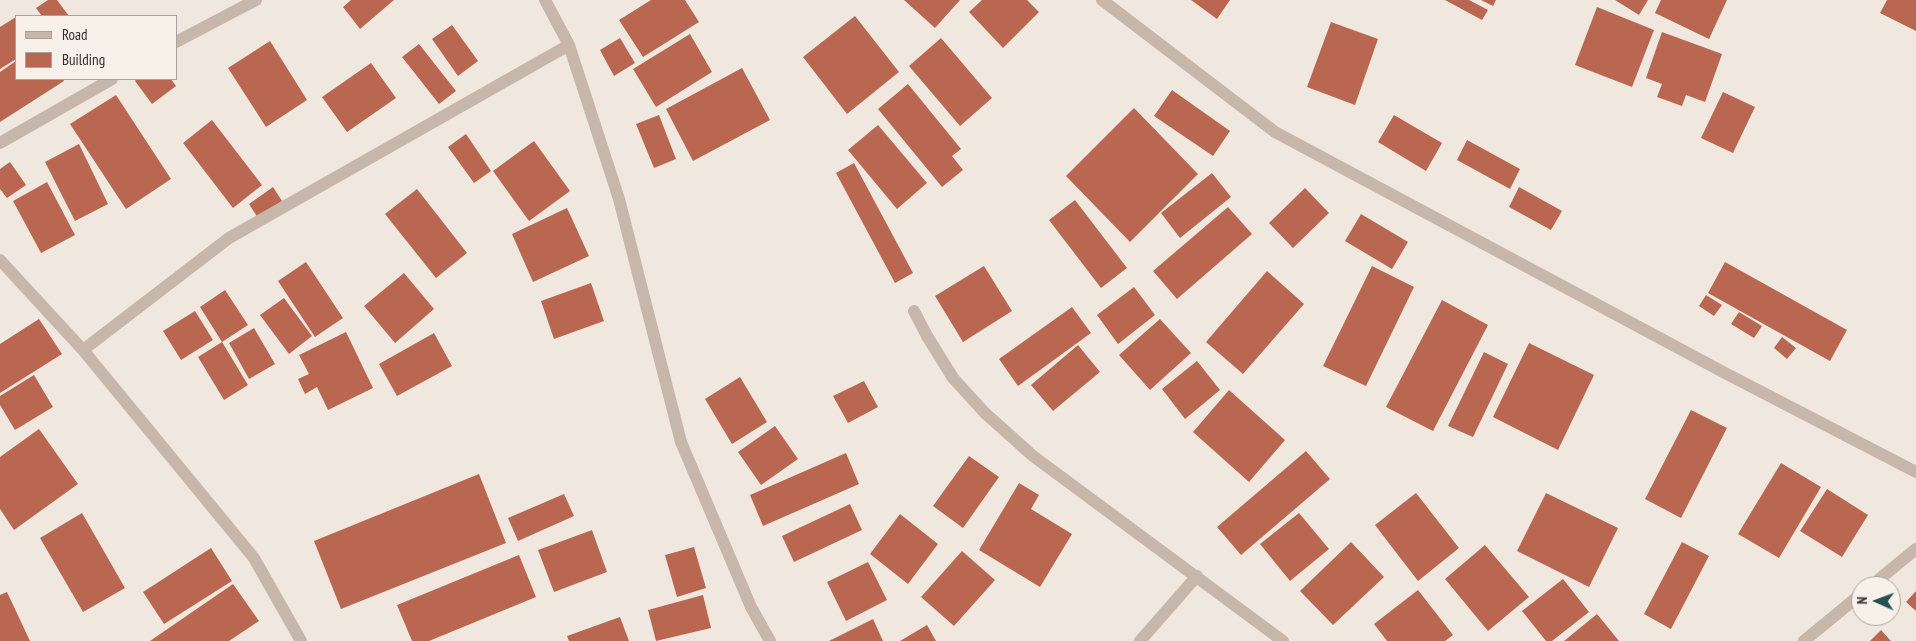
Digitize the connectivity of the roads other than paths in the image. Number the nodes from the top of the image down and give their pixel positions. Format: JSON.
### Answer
{"nodes":[{"id":1,"x":256,"y":0,"type":"edge"},
{"id":2,"x":545,"y":0,"type":"edge"},
{"id":3,"x":1102,"y":0,"type":"edge"},
{"id":4,"x":178,"y":41,"type":"edge"},
{"id":5,"x":569,"y":45,"type":"junction"},
{"id":6,"x":110,"y":80,"type":"edge"},
{"id":7,"x":0,"y":143,"type":"edge"},
{"id":8,"x":0,"y":260,"type":"edge"},
{"id":9,"x":914,"y":311,"type":"dead end"},
{"id":10,"x":83,"y":350,"type":"junction"},
{"id":11,"x":1916,"y":472,"type":"edge"},
{"id":12,"x":1916,"y":549,"type":"edge"},
{"id":13,"x":1196,"y":576,"type":"junction"},
{"id":14,"x":1883,"y":576,"type":"edge"},
{"id":15,"x":1851,"y":602,"type":"edge"},
{"id":16,"x":301,"y":641,"type":"edge"},
{"id":17,"x":770,"y":641,"type":"edge"},
{"id":18,"x":1140,"y":641,"type":"edge"},
{"id":19,"x":1283,"y":641,"type":"edge"},
{"id":20,"x":1804,"y":641,"type":"edge"}],
"edges":[{"from":1,"to":4,"type":"street"},
{"from":2,"to":5,"type":"street"},
{"from":3,"to":11,"type":"street"},
{"from":5,"to":10,"type":"street"},
{"from":5,"to":17,"type":"street"},
{"from":6,"to":7,"type":"street"},
{"from":8,"to":10,"type":"street"},
{"from":9,"to":13,"type":"street"},
{"from":10,"to":16,"type":"street"},
{"from":12,"to":14,"type":"street"},
{"from":13,"to":18,"type":"street"},
{"from":13,"to":19,"type":"street"},
{"from":15,"to":20,"type":"street"}]}
